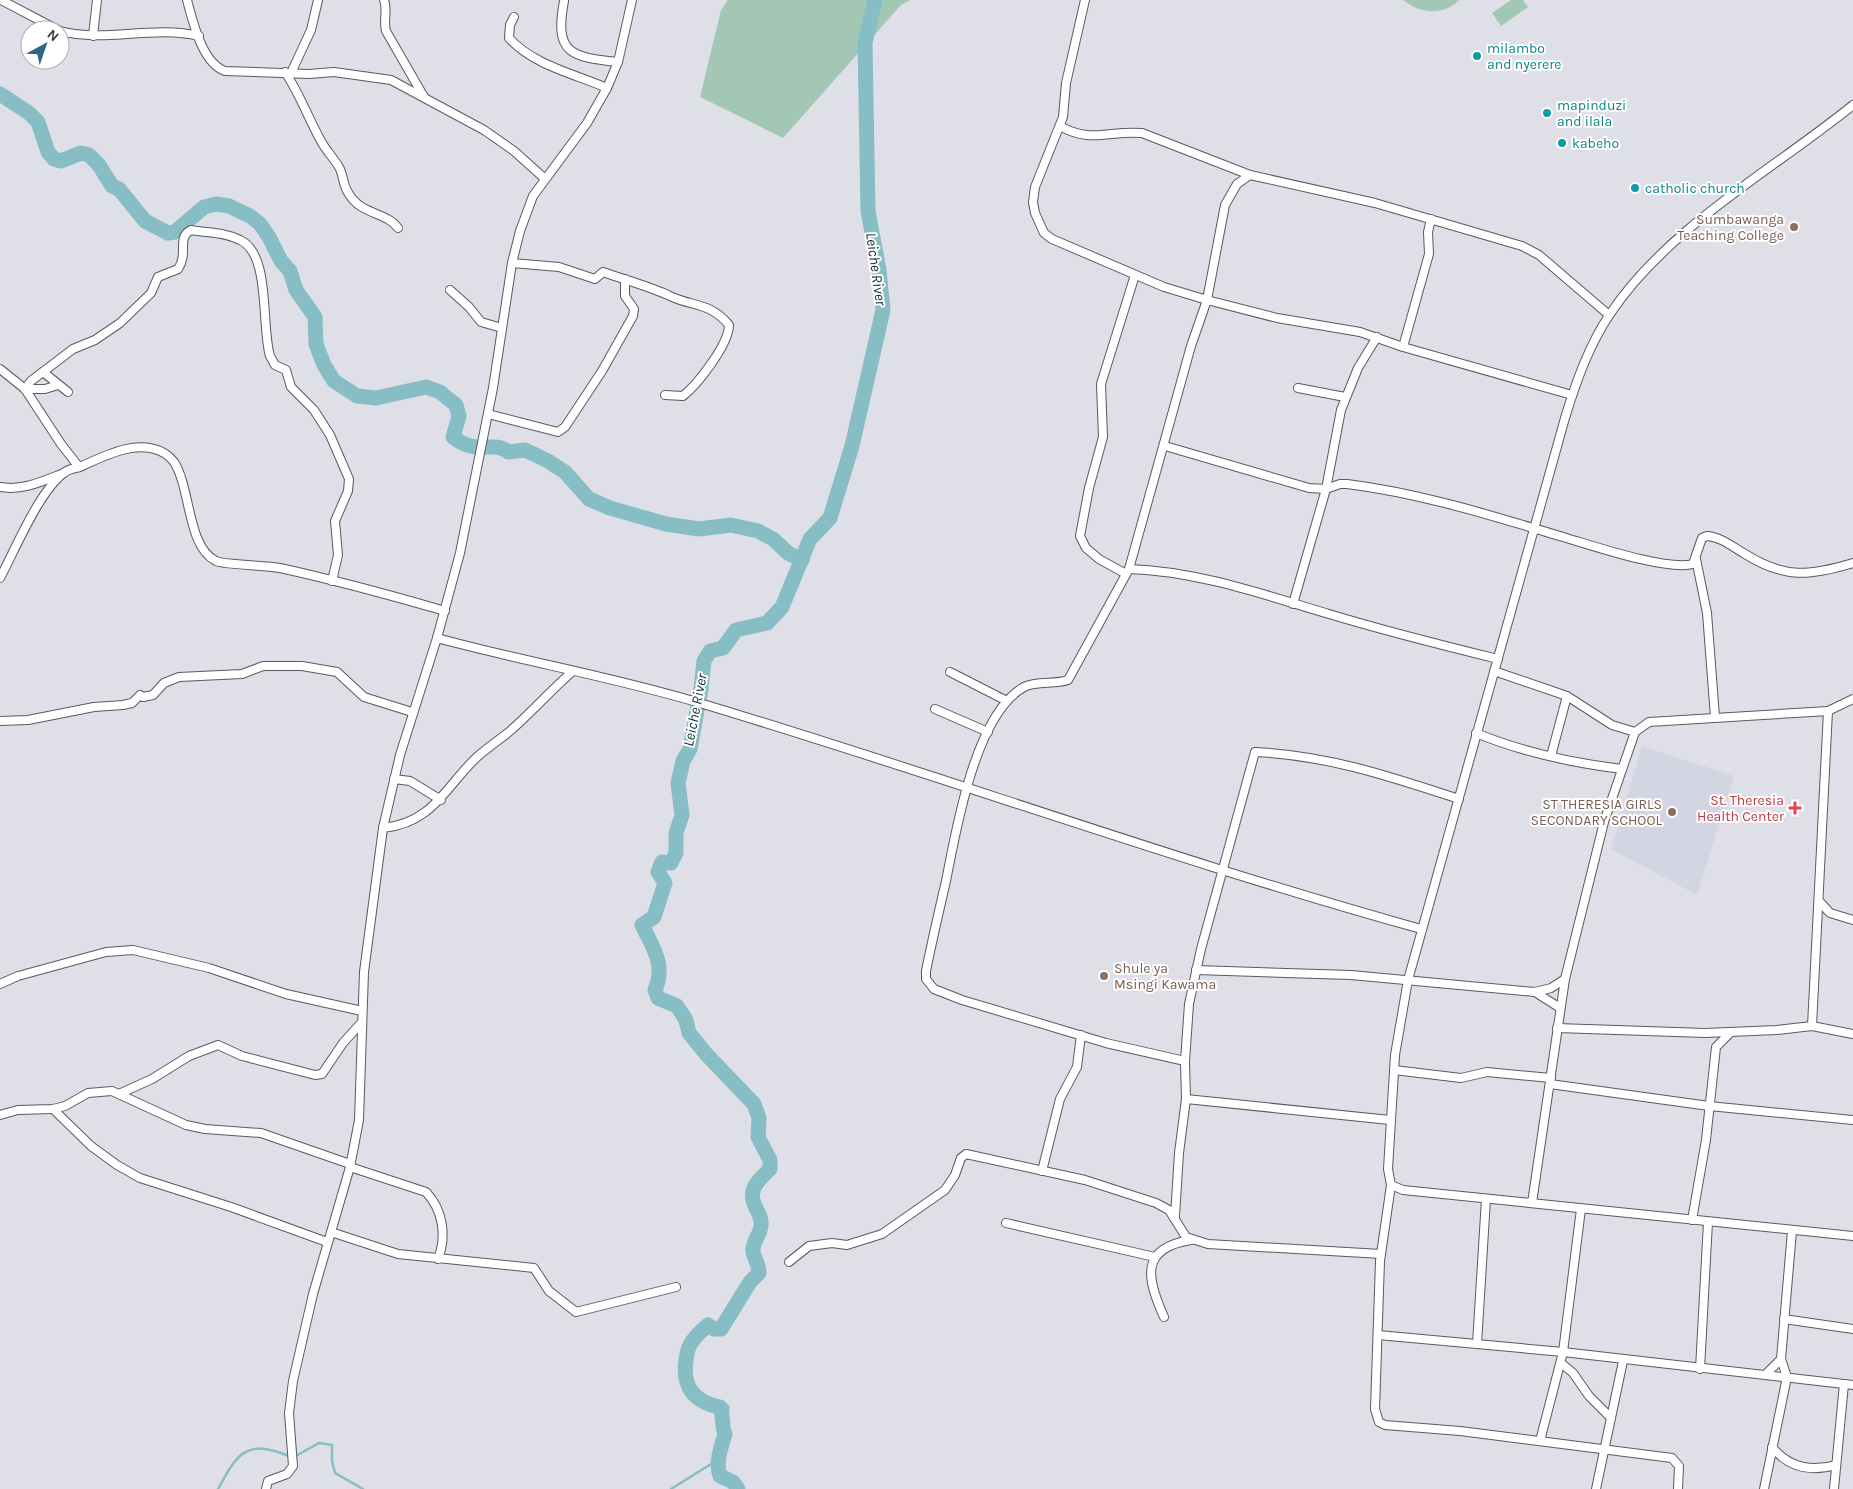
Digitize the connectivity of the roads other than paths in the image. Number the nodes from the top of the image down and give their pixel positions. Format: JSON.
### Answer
{"nodes":[{"id":1,"x":2,"y":0,"type":"edge"},
{"id":2,"x":97,"y":0,"type":"edge"},
{"id":3,"x":187,"y":0,"type":"edge"},
{"id":4,"x":318,"y":0,"type":"edge"},
{"id":5,"x":384,"y":0,"type":"edge"},
{"id":6,"x":632,"y":0,"type":"edge"},
{"id":7,"x":1086,"y":0,"type":"edge"},
{"id":8,"x":564,"y":1,"type":"dead end"},
{"id":9,"x":514,"y":17,"type":"dead end"},
{"id":10,"x":40,"y":20,"type":"edge"},
{"id":11,"x":70,"y":32,"type":"edge"},
{"id":12,"x":93,"y":36,"type":"junction"},
{"id":13,"x":199,"y":36,"type":"junction"},
{"id":14,"x":618,"y":62,"type":"junction"},
{"id":15,"x":288,"y":73,"type":"junction"},
{"id":16,"x":607,"y":88,"type":"junction"},
{"id":17,"x":426,"y":98,"type":"junction"},
{"id":18,"x":1853,"y":105,"type":"edge"},
{"id":19,"x":1060,"y":126,"type":"junction"},
{"id":20,"x":1250,"y":175,"type":"junction"},
{"id":21,"x":544,"y":178,"type":"junction"},
{"id":22,"x":1431,"y":219,"type":"junction"},
{"id":23,"x":398,"y":228,"type":"dead end"},
{"id":24,"x":512,"y":263,"type":"junction"},
{"id":25,"x":1135,"y":275,"type":"junction"},
{"id":26,"x":625,"y":279,"type":"junction"},
{"id":27,"x":450,"y":290,"type":"dead end"},
{"id":28,"x":1206,"y":300,"type":"junction"},
{"id":29,"x":1609,"y":315,"type":"junction"},
{"id":30,"x":502,"y":328,"type":"junction"},
{"id":31,"x":1376,"y":337,"type":"junction"},
{"id":32,"x":1403,"y":347,"type":"junction"},
{"id":33,"x":0,"y":369,"type":"edge"},
{"id":34,"x":43,"y":372,"type":"junction"},
{"id":35,"x":58,"y":384,"type":"junction"},
{"id":36,"x":1298,"y":388,"type":"dead end"},
{"id":37,"x":25,"y":389,"type":"junction"},
{"id":38,"x":68,"y":392,"type":"dead end"},
{"id":39,"x":665,"y":395,"type":"dead end"},
{"id":40,"x":1572,"y":395,"type":"junction"},
{"id":41,"x":1345,"y":397,"type":"junction"},
{"id":42,"x":488,"y":414,"type":"junction"},
{"id":43,"x":1165,"y":446,"type":"junction"},
{"id":44,"x":79,"y":467,"type":"junction"},
{"id":45,"x":65,"y":472,"type":"junction"},
{"id":46,"x":0,"y":487,"type":"edge"},
{"id":47,"x":1326,"y":489,"type":"junction"},
{"id":48,"x":1535,"y":529,"type":"junction"},
{"id":49,"x":1696,"y":559,"type":"junction"},
{"id":50,"x":1853,"y":563,"type":"edge"},
{"id":51,"x":1128,"y":572,"type":"junction"},
{"id":52,"x":0,"y":578,"type":"edge"},
{"id":53,"x":332,"y":580,"type":"junction"},
{"id":54,"x":1293,"y":604,"type":"junction"},
{"id":55,"x":445,"y":611,"type":"junction"},
{"id":56,"x":437,"y":638,"type":"junction"},
{"id":57,"x":1498,"y":659,"type":"junction"},
{"id":58,"x":573,"y":671,"type":"junction"},
{"id":59,"x":1494,"y":671,"type":"junction"},
{"id":60,"x":950,"y":672,"type":"dead end"},
{"id":61,"x":1567,"y":696,"type":"junction"},
{"id":62,"x":1853,"y":699,"type":"edge"},
{"id":63,"x":1007,"y":701,"type":"junction"},
{"id":64,"x":935,"y":709,"type":"dead end"},
{"id":65,"x":1828,"y":711,"type":"junction"},
{"id":66,"x":412,"y":712,"type":"junction"},
{"id":67,"x":1715,"y":717,"type":"junction"},
{"id":68,"x":0,"y":721,"type":"edge"},
{"id":69,"x":988,"y":732,"type":"junction"},
{"id":70,"x":1635,"y":732,"type":"junction"},
{"id":71,"x":1476,"y":733,"type":"junction"},
{"id":72,"x":1551,"y":756,"type":"junction"},
{"id":73,"x":1622,"y":769,"type":"junction"},
{"id":74,"x":394,"y":779,"type":"junction"},
{"id":75,"x":965,"y":789,"type":"junction"},
{"id":76,"x":1459,"y":799,"type":"junction"},
{"id":77,"x":441,"y":800,"type":"junction"},
{"id":78,"x":383,"y":828,"type":"junction"},
{"id":79,"x":1224,"y":870,"type":"junction"},
{"id":80,"x":1819,"y":901,"type":"junction"},
{"id":81,"x":1853,"y":920,"type":"edge"},
{"id":82,"x":1421,"y":929,"type":"junction"},
{"id":83,"x":1196,"y":970,"type":"junction"},
{"id":84,"x":1565,"y":979,"type":"junction"},
{"id":85,"x":1408,"y":980,"type":"junction"},
{"id":86,"x":0,"y":984,"type":"edge"},
{"id":87,"x":1534,"y":992,"type":"junction"},
{"id":88,"x":1560,"y":1008,"type":"junction"},
{"id":89,"x":362,"y":1011,"type":"junction"},
{"id":90,"x":361,"y":1023,"type":"junction"},
{"id":91,"x":1812,"y":1026,"type":"junction"},
{"id":92,"x":1557,"y":1028,"type":"junction"},
{"id":93,"x":1731,"y":1032,"type":"junction"},
{"id":94,"x":1706,"y":1033,"type":"junction"},
{"id":95,"x":1081,"y":1034,"type":"junction"},
{"id":96,"x":1853,"y":1034,"type":"edge"},
{"id":97,"x":1716,"y":1047,"type":"junction"},
{"id":98,"x":1185,"y":1061,"type":"junction"},
{"id":99,"x":1394,"y":1070,"type":"junction"},
{"id":100,"x":1550,"y":1081,"type":"junction"},
{"id":101,"x":121,"y":1093,"type":"junction"},
{"id":102,"x":1186,"y":1099,"type":"junction"},
{"id":103,"x":1709,"y":1106,"type":"junction"},
{"id":104,"x":53,"y":1109,"type":"junction"},
{"id":105,"x":0,"y":1115,"type":"edge"},
{"id":106,"x":1390,"y":1120,"type":"junction"},
{"id":107,"x":1853,"y":1120,"type":"edge"},
{"id":108,"x":350,"y":1165,"type":"junction"},
{"id":109,"x":1042,"y":1172,"type":"junction"},
{"id":110,"x":1391,"y":1185,"type":"junction"},
{"id":111,"x":1486,"y":1199,"type":"junction"},
{"id":112,"x":1532,"y":1203,"type":"junction"},
{"id":113,"x":1581,"y":1209,"type":"junction"},
{"id":114,"x":1175,"y":1216,"type":"junction"},
{"id":115,"x":1692,"y":1220,"type":"junction"},
{"id":116,"x":1708,"y":1222,"type":"junction"},
{"id":117,"x":1006,"y":1223,"type":"dead end"},
{"id":118,"x":1792,"y":1231,"type":"junction"},
{"id":119,"x":331,"y":1232,"type":"junction"},
{"id":120,"x":1853,"y":1236,"type":"edge"},
{"id":121,"x":1191,"y":1240,"type":"junction"},
{"id":122,"x":327,"y":1242,"type":"junction"},
{"id":123,"x":1381,"y":1254,"type":"junction"},
{"id":124,"x":1155,"y":1257,"type":"junction"},
{"id":125,"x":438,"y":1259,"type":"junction"},
{"id":126,"x":789,"y":1262,"type":"dead end"},
{"id":127,"x":676,"y":1287,"type":"dead end"},
{"id":128,"x":1164,"y":1317,"type":"dead end"},
{"id":129,"x":1784,"y":1319,"type":"junction"},
{"id":130,"x":1853,"y":1329,"type":"edge"},
{"id":131,"x":1378,"y":1335,"type":"junction"},
{"id":132,"x":1477,"y":1344,"type":"junction"},
{"id":133,"x":1563,"y":1352,"type":"junction"},
{"id":134,"x":1781,"y":1359,"type":"junction"},
{"id":135,"x":1623,"y":1361,"type":"junction"},
{"id":136,"x":1561,"y":1363,"type":"junction"},
{"id":137,"x":1700,"y":1369,"type":"junction"},
{"id":138,"x":1766,"y":1374,"type":"junction"},
{"id":139,"x":1787,"y":1377,"type":"junction"},
{"id":140,"x":1844,"y":1384,"type":"junction"},
{"id":141,"x":1853,"y":1385,"type":"edge"},
{"id":142,"x":1611,"y":1418,"type":"junction"},
{"id":143,"x":1540,"y":1441,"type":"junction"},
{"id":144,"x":1605,"y":1448,"type":"junction"},
{"id":145,"x":1772,"y":1448,"type":"junction"},
{"id":146,"x":1836,"y":1465,"type":"junction"},
{"id":147,"x":266,"y":1489,"type":"edge"},
{"id":148,"x":1596,"y":1489,"type":"edge"},
{"id":149,"x":1678,"y":1489,"type":"edge"},
{"id":150,"x":1764,"y":1489,"type":"edge"},
{"id":151,"x":1834,"y":1489,"type":"edge"}],
"edges":[{"from":1,"to":10,"type":"street"},
{"from":2,"to":12,"type":"street"},
{"from":3,"to":13,"type":"street"},
{"from":4,"to":15,"type":"street"},
{"from":5,"to":17,"type":"street"},
{"from":6,"to":14,"type":"street"},
{"from":7,"to":19,"type":"street"},
{"from":8,"to":14,"type":"street"},
{"from":9,"to":16,"type":"street"},
{"from":11,"to":12,"type":"street"},
{"from":12,"to":13,"type":"street"},
{"from":13,"to":15,"type":"street"},
{"from":14,"to":16,"type":"street"},
{"from":15,"to":17,"type":"street"},
{"from":15,"to":23,"type":"street"},
{"from":16,"to":21,"type":"street"},
{"from":17,"to":21,"type":"street"},
{"from":18,"to":29,"type":"street"},
{"from":19,"to":20,"type":"street"},
{"from":19,"to":25,"type":"street"},
{"from":20,"to":22,"type":"street"},
{"from":20,"to":28,"type":"street"},
{"from":21,"to":24,"type":"street"},
{"from":22,"to":29,"type":"street"},
{"from":22,"to":32,"type":"street"},
{"from":24,"to":26,"type":"street"},
{"from":24,"to":30,"type":"street"},
{"from":25,"to":28,"type":"street"},
{"from":25,"to":51,"type":"street"},
{"from":26,"to":39,"type":"street"},
{"from":26,"to":42,"type":"street"},
{"from":27,"to":30,"type":"street"},
{"from":28,"to":31,"type":"street"},
{"from":28,"to":43,"type":"street"},
{"from":29,"to":40,"type":"street"},
{"from":30,"to":42,"type":"street"},
{"from":31,"to":32,"type":"street"},
{"from":31,"to":41,"type":"street"},
{"from":32,"to":40,"type":"street"},
{"from":33,"to":37,"type":"street"},
{"from":34,"to":35,"type":"street"},
{"from":34,"to":37,"type":"street"},
{"from":34,"to":53,"type":"street"},
{"from":35,"to":37,"type":"street"},
{"from":35,"to":38,"type":"street"},
{"from":36,"to":41,"type":"street"},
{"from":37,"to":44,"type":"street"},
{"from":40,"to":48,"type":"street"},
{"from":41,"to":47,"type":"street"},
{"from":42,"to":55,"type":"street"},
{"from":43,"to":47,"type":"street"},
{"from":43,"to":51,"type":"street"},
{"from":44,"to":45,"type":"street"},
{"from":44,"to":53,"type":"street"},
{"from":45,"to":46,"type":"street"},
{"from":45,"to":52,"type":"street"},
{"from":47,"to":48,"type":"street"},
{"from":47,"to":54,"type":"street"},
{"from":48,"to":49,"type":"street"},
{"from":48,"to":57,"type":"street"},
{"from":49,"to":50,"type":"street"},
{"from":49,"to":67,"type":"street"},
{"from":51,"to":54,"type":"street"},
{"from":51,"to":63,"type":"street"},
{"from":53,"to":55,"type":"street"},
{"from":54,"to":57,"type":"street"},
{"from":55,"to":56,"type":"street"},
{"from":56,"to":58,"type":"street"},
{"from":56,"to":66,"type":"street"},
{"from":57,"to":59,"type":"street"},
{"from":58,"to":75,"type":"street"},
{"from":58,"to":77,"type":"street"},
{"from":59,"to":61,"type":"street"},
{"from":59,"to":71,"type":"street"},
{"from":60,"to":63,"type":"street"},
{"from":61,"to":70,"type":"street"},
{"from":61,"to":72,"type":"street"},
{"from":62,"to":65,"type":"street"},
{"from":63,"to":69,"type":"street"},
{"from":64,"to":69,"type":"street"},
{"from":65,"to":67,"type":"street"},
{"from":65,"to":80,"type":"street"},
{"from":66,"to":68,"type":"street"},
{"from":66,"to":74,"type":"street"},
{"from":67,"to":70,"type":"street"},
{"from":69,"to":75,"type":"street"},
{"from":70,"to":73,"type":"street"},
{"from":71,"to":72,"type":"street"},
{"from":71,"to":76,"type":"street"},
{"from":72,"to":73,"type":"street"},
{"from":73,"to":84,"type":"street"},
{"from":74,"to":77,"type":"street"},
{"from":74,"to":78,"type":"street"},
{"from":75,"to":79,"type":"street"},
{"from":75,"to":95,"type":"street"},
{"from":76,"to":79,"type":"street"},
{"from":76,"to":82,"type":"street"},
{"from":77,"to":78,"type":"street"},
{"from":78,"to":89,"type":"street"},
{"from":79,"to":82,"type":"street"},
{"from":79,"to":83,"type":"street"},
{"from":80,"to":81,"type":"street"},
{"from":80,"to":91,"type":"street"},
{"from":82,"to":85,"type":"street"},
{"from":83,"to":85,"type":"street"},
{"from":83,"to":98,"type":"street"},
{"from":84,"to":87,"type":"street"},
{"from":84,"to":88,"type":"street"},
{"from":85,"to":87,"type":"street"},
{"from":85,"to":99,"type":"street"},
{"from":86,"to":89,"type":"street"},
{"from":87,"to":88,"type":"street"},
{"from":88,"to":92,"type":"street"},
{"from":89,"to":90,"type":"street"},
{"from":90,"to":101,"type":"street"},
{"from":90,"to":108,"type":"street"},
{"from":91,"to":93,"type":"street"},
{"from":91,"to":96,"type":"street"},
{"from":92,"to":94,"type":"street"},
{"from":92,"to":100,"type":"street"},
{"from":93,"to":94,"type":"street"},
{"from":93,"to":97,"type":"street"},
{"from":94,"to":97,"type":"street"},
{"from":95,"to":98,"type":"street"},
{"from":95,"to":109,"type":"street"},
{"from":97,"to":103,"type":"street"},
{"from":98,"to":102,"type":"street"},
{"from":99,"to":100,"type":"street"},
{"from":99,"to":106,"type":"street"},
{"from":100,"to":103,"type":"street"},
{"from":100,"to":112,"type":"street"},
{"from":101,"to":104,"type":"street"},
{"from":101,"to":108,"type":"street"},
{"from":102,"to":106,"type":"street"},
{"from":102,"to":114,"type":"street"},
{"from":103,"to":107,"type":"street"},
{"from":103,"to":115,"type":"street"},
{"from":104,"to":105,"type":"street"},
{"from":104,"to":122,"type":"street"},
{"from":106,"to":110,"type":"street"},
{"from":108,"to":119,"type":"street"},
{"from":108,"to":125,"type":"street"},
{"from":109,"to":114,"type":"street"},
{"from":109,"to":126,"type":"street"},
{"from":110,"to":111,"type":"street"},
{"from":110,"to":123,"type":"street"},
{"from":111,"to":112,"type":"street"},
{"from":111,"to":132,"type":"street"},
{"from":112,"to":113,"type":"street"},
{"from":113,"to":115,"type":"street"},
{"from":113,"to":133,"type":"street"},
{"from":114,"to":121,"type":"street"},
{"from":115,"to":116,"type":"street"},
{"from":116,"to":118,"type":"street"},
{"from":116,"to":137,"type":"street"},
{"from":117,"to":124,"type":"street"},
{"from":118,"to":120,"type":"street"},
{"from":118,"to":129,"type":"street"},
{"from":119,"to":122,"type":"street"},
{"from":119,"to":125,"type":"street"},
{"from":121,"to":123,"type":"street"},
{"from":121,"to":124,"type":"street"},
{"from":122,"to":147,"type":"street"},
{"from":123,"to":131,"type":"street"},
{"from":124,"to":128,"type":"street"},
{"from":125,"to":127,"type":"street"},
{"from":129,"to":130,"type":"street"},
{"from":129,"to":134,"type":"street"},
{"from":131,"to":132,"type":"street"},
{"from":131,"to":143,"type":"street"},
{"from":132,"to":133,"type":"street"},
{"from":133,"to":135,"type":"street"},
{"from":133,"to":136,"type":"street"},
{"from":134,"to":138,"type":"street"},
{"from":134,"to":139,"type":"street"},
{"from":135,"to":137,"type":"street"},
{"from":135,"to":142,"type":"street"},
{"from":136,"to":142,"type":"street"},
{"from":136,"to":143,"type":"street"},
{"from":137,"to":138,"type":"street"},
{"from":138,"to":139,"type":"street"},
{"from":139,"to":140,"type":"street"},
{"from":139,"to":145,"type":"street"},
{"from":140,"to":141,"type":"street"},
{"from":140,"to":146,"type":"street"},
{"from":142,"to":144,"type":"street"},
{"from":143,"to":144,"type":"street"},
{"from":144,"to":148,"type":"street"},
{"from":144,"to":149,"type":"street"},
{"from":145,"to":146,"type":"street"},
{"from":145,"to":150,"type":"street"},
{"from":146,"to":151,"type":"street"}]}
